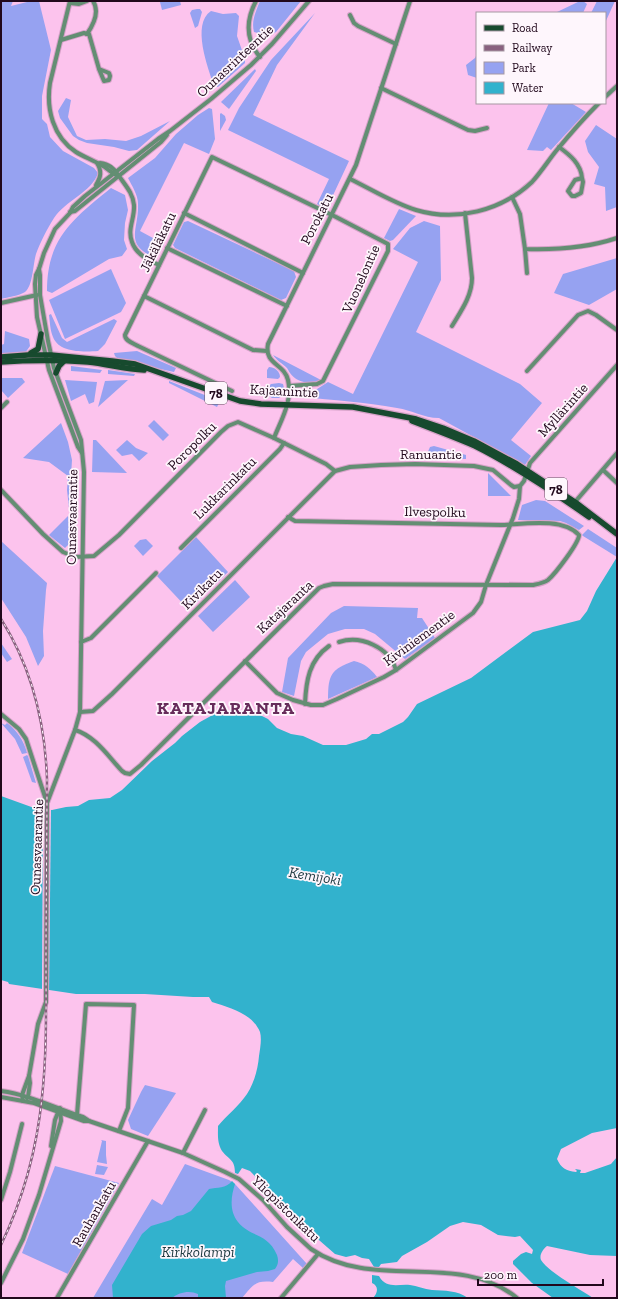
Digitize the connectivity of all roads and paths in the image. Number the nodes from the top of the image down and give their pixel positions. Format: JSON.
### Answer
{"nodes":[{"id":1,"x":87,"y":1,"type":"edge"},
{"id":2,"x":93,"y":1,"type":"edge"},
{"id":3,"x":256,"y":1,"type":"edge"},
{"id":4,"x":309,"y":1,"type":"edge"},
{"id":5,"x":410,"y":1,"type":"edge"},
{"id":6,"x":70,"y":2,"type":"edge"},
{"id":7,"x":350,"y":15,"type":"dead end"},
{"id":8,"x":87,"y":34,"type":"junction"},
{"id":9,"x":60,"y":40,"type":"junction"},
{"id":10,"x":396,"y":44,"type":"junction"},
{"id":11,"x":260,"y":56,"type":"junction"},
{"id":12,"x":99,"y":69,"type":"dead end"},
{"id":13,"x":617,"y":86,"type":"edge"},
{"id":14,"x":381,"y":88,"type":"junction"},
{"id":15,"x":606,"y":96,"type":"edge"},
{"id":16,"x":598,"y":104,"type":"edge"},
{"id":17,"x":487,"y":128,"type":"dead end"},
{"id":18,"x":170,"y":131,"type":"junction"},
{"id":19,"x":560,"y":147,"type":"junction"},
{"id":20,"x":212,"y":157,"type":"joint"},
{"id":21,"x":97,"y":163,"type":"junction"},
{"id":22,"x":117,"y":171,"type":"junction"},
{"id":23,"x":112,"y":174,"type":"junction"},
{"id":24,"x":119,"y":176,"type":"junction"},
{"id":25,"x":582,"y":178,"type":"junction"},
{"id":26,"x":350,"y":179,"type":"junction"},
{"id":27,"x":94,"y":189,"type":"junction"},
{"id":28,"x":512,"y":197,"type":"junction"},
{"id":29,"x":70,"y":212,"type":"junction"},
{"id":30,"x":184,"y":213,"type":"junction"},
{"id":31,"x":465,"y":213,"type":"junction"},
{"id":32,"x":332,"y":215,"type":"junction"},
{"id":33,"x":617,"y":238,"type":"edge"},
{"id":34,"x":167,"y":248,"type":"junction"},
{"id":35,"x":525,"y":249,"type":"junction"},
{"id":36,"x":159,"y":265,"type":"junction"},
{"id":37,"x":39,"y":269,"type":"junction"},
{"id":38,"x":303,"y":273,"type":"junction"},
{"id":39,"x":527,"y":273,"type":"dead end"},
{"id":40,"x":35,"y":295,"type":"junction"},
{"id":41,"x":40,"y":295,"type":"junction"},
{"id":42,"x":144,"y":296,"type":"junction"},
{"id":43,"x":1,"y":303,"type":"edge"},
{"id":44,"x":287,"y":306,"type":"junction"},
{"id":45,"x":452,"y":326,"type":"dead end"},
{"id":46,"x":617,"y":330,"type":"edge"},
{"id":47,"x":41,"y":334,"type":"junction"},
{"id":48,"x":267,"y":351,"type":"junction"},
{"id":49,"x":28,"y":355,"type":"junction"},
{"id":50,"x":1,"y":357,"type":"edge"},
{"id":51,"x":49,"y":357,"type":"junction"},
{"id":52,"x":64,"y":361,"type":"junction"},
{"id":53,"x":1,"y":362,"type":"edge"},
{"id":54,"x":617,"y":365,"type":"edge"},
{"id":55,"x":148,"y":370,"type":"junction"},
{"id":56,"x":527,"y":371,"type":"dead end"},
{"id":57,"x":56,"y":373,"type":"junction"},
{"id":58,"x":289,"y":386,"type":"junction"},
{"id":59,"x":232,"y":391,"type":"dead end"},
{"id":60,"x":7,"y":402,"type":"dead end"},
{"id":61,"x":287,"y":405,"type":"junction"},
{"id":62,"x":1,"y":408,"type":"edge"},
{"id":63,"x":274,"y":438,"type":"junction"},
{"id":64,"x":284,"y":443,"type":"junction"},
{"id":65,"x":617,"y":453,"type":"edge"},
{"id":66,"x":83,"y":454,"type":"junction"},
{"id":67,"x":603,"y":470,"type":"junction"},
{"id":68,"x":335,"y":471,"type":"junction"},
{"id":69,"x":527,"y":473,"type":"junction"},
{"id":70,"x":617,"y":483,"type":"edge"},
{"id":71,"x":520,"y":486,"type":"junction"},
{"id":72,"x":1,"y":490,"type":"edge"},
{"id":73,"x":575,"y":502,"type":"junction"},
{"id":74,"x":288,"y":517,"type":"junction"},
{"id":75,"x":510,"y":524,"type":"junction"},
{"id":76,"x":617,"y":534,"type":"edge"},
{"id":77,"x":579,"y":535,"type":"joint"},
{"id":78,"x":617,"y":538,"type":"edge"},
{"id":79,"x":181,"y":548,"type":"dead end"},
{"id":80,"x":82,"y":557,"type":"junction"},
{"id":81,"x":156,"y":574,"type":"dead end"},
{"id":82,"x":486,"y":585,"type":"junction"},
{"id":83,"x":81,"y":642,"type":"junction"},
{"id":84,"x":339,"y":642,"type":"dead end"},
{"id":85,"x":329,"y":646,"type":"dead end"},
{"id":86,"x":245,"y":661,"type":"junction"},
{"id":87,"x":396,"y":670,"type":"junction"},
{"id":88,"x":305,"y":704,"type":"junction"},
{"id":89,"x":80,"y":712,"type":"junction"},
{"id":90,"x":1,"y":714,"type":"edge"},
{"id":91,"x":75,"y":730,"type":"junction"},
{"id":92,"x":53,"y":787,"type":"junction"},
{"id":93,"x":43,"y":788,"type":"junction"},
{"id":94,"x":47,"y":803,"type":"junction"},
{"id":95,"x":29,"y":1076,"type":"junction"},
{"id":96,"x":1,"y":1091,"type":"edge"},
{"id":97,"x":22,"y":1095,"type":"junction"},
{"id":98,"x":28,"y":1096,"type":"junction"},
{"id":99,"x":1,"y":1097,"type":"edge"},
{"id":100,"x":23,"y":1101,"type":"junction"},
{"id":101,"x":205,"y":1110,"type":"dead end"},
{"id":102,"x":60,"y":1111,"type":"junction"},
{"id":103,"x":77,"y":1115,"type":"junction"},
{"id":104,"x":89,"y":1121,"type":"junction"},
{"id":105,"x":22,"y":1124,"type":"dead end"},
{"id":106,"x":119,"y":1131,"type":"junction"},
{"id":107,"x":148,"y":1141,"type":"junction"},
{"id":108,"x":183,"y":1153,"type":"junction"},
{"id":109,"x":1,"y":1200,"type":"edge"},
{"id":110,"x":318,"y":1254,"type":"junction"},
{"id":111,"x":1,"y":1283,"type":"edge"},
{"id":112,"x":57,"y":1298,"type":"edge"},
{"id":113,"x":281,"y":1298,"type":"edge"},
{"id":114,"x":517,"y":1298,"type":"edge"}],
"edges":[{"from":1,"to":6,"type":"street"},
{"from":2,"to":8,"type":"street"},
{"from":3,"to":11,"type":"street"},
{"from":4,"to":11,"type":"street","name":"Ounasrinteentie"},
{"from":5,"to":10,"type":"street","name":"Porokatu"},
{"from":6,"to":9,"type":"street"},
{"from":7,"to":10,"type":"street"},
{"from":8,"to":9,"type":"street"},
{"from":8,"to":12,"type":"street"},
{"from":9,"to":21,"type":"street"},
{"from":10,"to":14,"type":"street","name":"Porokatu"},
{"from":11,"to":18,"type":"street","name":"Ounasrinteentie"},
{"from":13,"to":15,"type":"street"},
{"from":14,"to":17,"type":"street"},
{"from":14,"to":26,"type":"street","name":"Porokatu"},
{"from":16,"to":19,"type":"street"},
{"from":18,"to":22,"type":"street","name":"Ounasrinteentie"},
{"from":18,"to":24,"type":"street","name":"Ounasrinteentie"},
{"from":19,"to":25,"type":"street"},
{"from":19,"to":28,"type":"street"},
{"from":20,"to":30,"type":"street","name":"Jäkäläkatu"},
{"from":20,"to":32,"type":"street","name":"Vuonelontie"},
{"from":21,"to":22,"type":"street"},
{"from":21,"to":23,"type":"street"},
{"from":21,"to":27,"type":"street"},
{"from":22,"to":23,"type":"street","name":"Ounasrinteentie"},
{"from":22,"to":24,"type":"street"},
{"from":23,"to":24,"type":"street"},
{"from":23,"to":27,"type":"street","name":"Ounasrinteentie"},
{"from":24,"to":29,"type":"street","name":"Ounasrinteentie"},
{"from":24,"to":36,"type":"street"},
{"from":25,"to":25,"type":"street"},
{"from":26,"to":31,"type":"street"},
{"from":26,"to":32,"type":"street","name":"Porokatu"},
{"from":27,"to":29,"type":"street","name":"Ounasrinteentie"},
{"from":28,"to":31,"type":"street"},
{"from":28,"to":35,"type":"street"},
{"from":29,"to":37,"type":"street","name":"Ounasrinteentie"},
{"from":30,"to":34,"type":"street","name":"Jäkäläkatu"},
{"from":30,"to":38,"type":"street"},
{"from":31,"to":45,"type":"street"},
{"from":32,"to":38,"type":"street","name":"Porokatu"},
{"from":32,"to":58,"type":"street","name":"Vuonelontie"},
{"from":33,"to":35,"type":"street"},
{"from":34,"to":36,"type":"street","name":"Jäkäläkatu"},
{"from":34,"to":44,"type":"street"},
{"from":35,"to":39,"type":"street"},
{"from":36,"to":42,"type":"street","name":"Jäkäläkatu"},
{"from":37,"to":40,"type":"street","name":"Ounasrinteentie"},
{"from":37,"to":41,"type":"street","name":"Ounasrinteentie"},
{"from":38,"to":44,"type":"street","name":"Porokatu"},
{"from":40,"to":41,"type":"street"},
{"from":40,"to":43,"type":"street"},
{"from":40,"to":47,"type":"street","name":"Ounasrinteentie"},
{"from":41,"to":51,"type":"street","name":"Ounasrinteentie"},
{"from":42,"to":48,"type":"street"},
{"from":42,"to":59,"type":"street","name":"Jäkäläkatu"},
{"from":44,"to":48,"type":"street","name":"Porokatu"},
{"from":46,"to":56,"type":"street"},
{"from":47,"to":49,"type":"main road"},
{"from":47,"to":51,"type":"street","name":"Ounasrinteentie"},
{"from":48,"to":58,"type":"street"},
{"from":49,"to":50,"type":"main road","name":"Kajaanintie","number":"78"},
{"from":49,"to":51,"type":"main road","name":"Kajaanintie","number":"78"},
{"from":51,"to":52,"type":"main road","name":"Kajaanintie","number":"78"},
{"from":51,"to":53,"type":"main road","name":"Kajaanintie","number":"78"},
{"from":51,"to":55,"type":"main road","name":"Kajaanintie","number":"78"},
{"from":51,"to":57,"type":"street","name":"Ounasvaarantie"},
{"from":51,"to":66,"type":"street","name":"Ounasvaarantie"},
{"from":52,"to":55,"type":"main road","name":"Kajaanintie","number":"78"},
{"from":52,"to":57,"type":"main road"},
{"from":54,"to":69,"type":"street","name":"Myllärintie"},
{"from":55,"to":61,"type":"main road","name":"Kajaanintie","number":"78"},
{"from":57,"to":66,"type":"street","name":"Ounasvaarantie"},
{"from":58,"to":61,"type":"street"},
{"from":60,"to":62,"type":"street"},
{"from":61,"to":63,"type":"street"},
{"from":61,"to":69,"type":"main road","name":"Kajaanintie","number":"78"},
{"from":63,"to":64,"type":"street","name":"Poropolku"},
{"from":63,"to":80,"type":"street","name":"Poropolku"},
{"from":64,"to":68,"type":"street","name":"Poropolku"},
{"from":64,"to":79,"type":"street","name":"Lukkarinkatu"},
{"from":65,"to":67,"type":"street"},
{"from":66,"to":80,"type":"street","name":"Ounasvaarantie"},
{"from":67,"to":70,"type":"street"},
{"from":67,"to":73,"type":"street"},
{"from":68,"to":71,"type":"street","name":"Ranuantie"},
{"from":68,"to":74,"type":"street","name":"Kivikatu"},
{"from":69,"to":71,"type":"street","name":"Kiviniementie"},
{"from":69,"to":73,"type":"main road","name":"Kajaanintie","number":"78"},
{"from":69,"to":78,"type":"main road","name":"Kajaanintie","number":"78"},
{"from":71,"to":75,"type":"street","name":"Kiviniementie"},
{"from":72,"to":80,"type":"street"},
{"from":73,"to":76,"type":"main road","name":"Kajaanintie","number":"78"},
{"from":74,"to":75,"type":"street","name":"Ilvespolku"},
{"from":74,"to":89,"type":"street","name":"Kivikatu"},
{"from":75,"to":77,"type":"street","name":"Ilvespolku"},
{"from":75,"to":82,"type":"street","name":"Kiviniementie"},
{"from":77,"to":82,"type":"street","name":"Katajaranta"},
{"from":80,"to":83,"type":"street","name":"Ounasvaarantie"},
{"from":81,"to":83,"type":"street"},
{"from":82,"to":86,"type":"street","name":"Katajaranta"},
{"from":82,"to":87,"type":"street","name":"Kiviniementie"},
{"from":83,"to":89,"type":"street","name":"Ounasvaarantie"},
{"from":84,"to":87,"type":"street"},
{"from":85,"to":88,"type":"street"},
{"from":86,"to":88,"type":"street","name":"Kiviniementie"},
{"from":86,"to":91,"type":"street","name":"Katajaranta"},
{"from":87,"to":88,"type":"street","name":"Kiviniementie"},
{"from":89,"to":91,"type":"street","name":"Ounasvaarantie"},
{"from":90,"to":93,"type":"street"},
{"from":91,"to":92,"type":"street","name":"Ounasvaarantie"},
{"from":92,"to":93,"type":"street"},
{"from":92,"to":94,"type":"street","name":"Ounasvaarantie"},
{"from":93,"to":94,"type":"street"},
{"from":94,"to":95,"type":"street","name":"Ounasvaarantie"},
{"from":95,"to":97,"type":"street","name":"Ounasvaarantie"},
{"from":95,"to":98,"type":"street","name":"Ounasvaarantie"},
{"from":96,"to":97,"type":"street","name":"Yliopistonkatu"},
{"from":97,"to":98,"type":"street","name":"Yliopistonkatu"},
{"from":97,"to":100,"type":"street","name":"Ounasvaarantie"},
{"from":98,"to":100,"type":"street"},
{"from":98,"to":102,"type":"street","name":"Yliopistonkatu"},
{"from":99,"to":100,"type":"street","name":"Yliopistonkatu"},
{"from":100,"to":102,"type":"street","name":"Yliopistonkatu"},
{"from":101,"to":108,"type":"street"},
{"from":102,"to":103,"type":"street","name":"Yliopistonkatu"},
{"from":102,"to":104,"type":"street","name":"Yliopistonkatu"},
{"from":102,"to":111,"type":"street"},
{"from":103,"to":104,"type":"street","name":"Yliopistonkatu"},
{"from":103,"to":106,"type":"street"},
{"from":104,"to":106,"type":"street","name":"Yliopistonkatu"},
{"from":105,"to":109,"type":"street"},
{"from":106,"to":107,"type":"street","name":"Yliopistonkatu"},
{"from":107,"to":108,"type":"street","name":"Yliopistonkatu"},
{"from":107,"to":112,"type":"street","name":"Rauhankatu"},
{"from":108,"to":110,"type":"street","name":"Yliopistonkatu"},
{"from":110,"to":113,"type":"street"},
{"from":110,"to":114,"type":"street","name":"Yliopistonkatu"}]}
